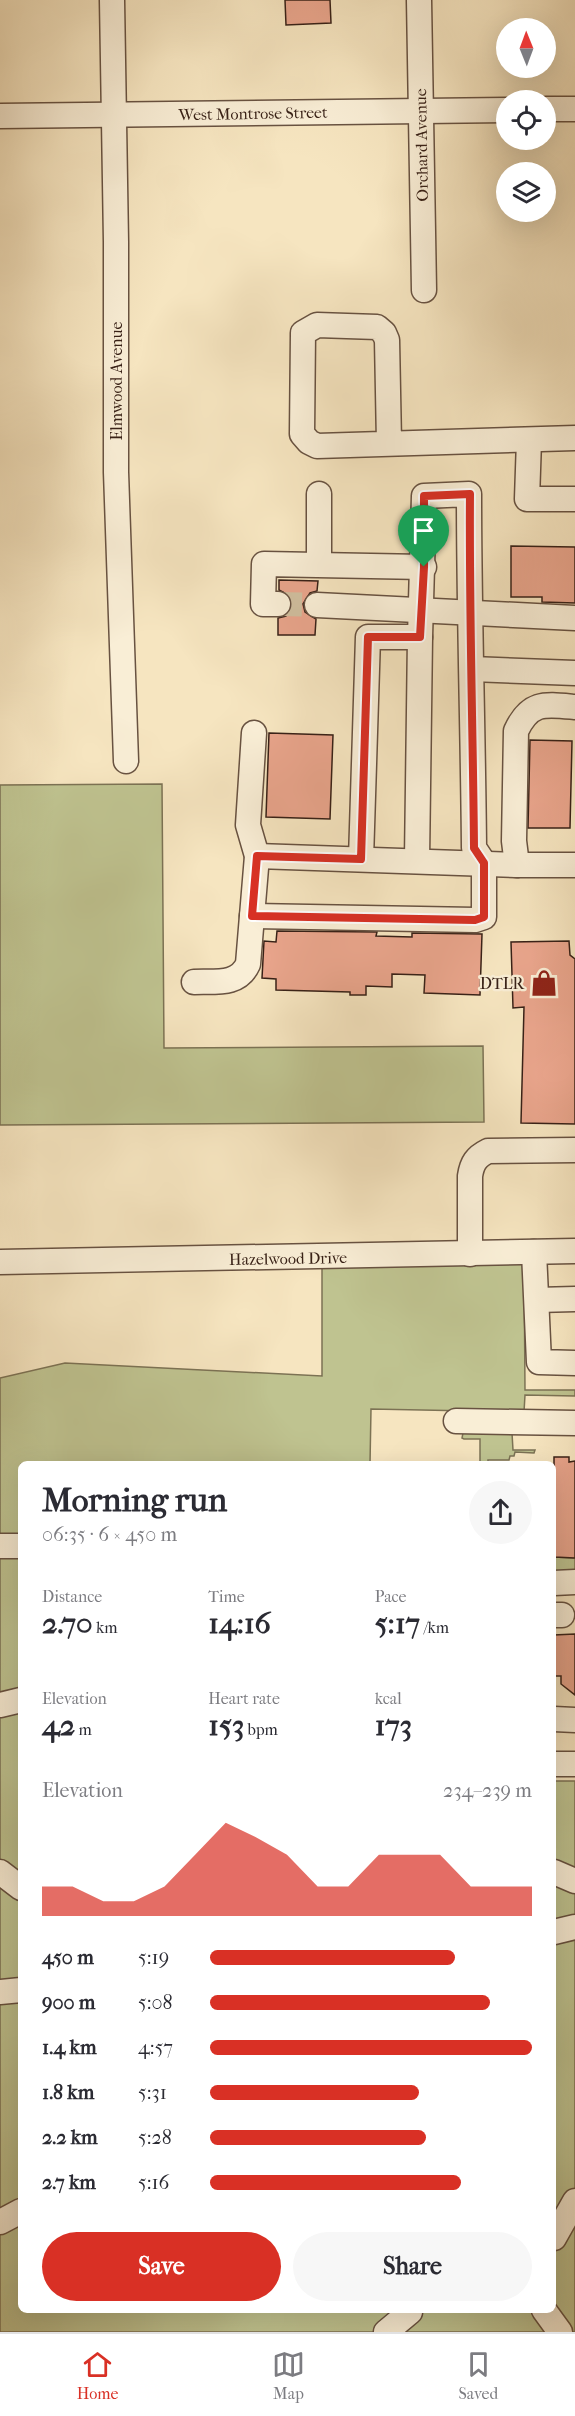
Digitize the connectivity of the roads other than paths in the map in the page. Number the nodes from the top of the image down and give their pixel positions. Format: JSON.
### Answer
{"nodes":[{"id":1,"x":112,"y":0,"type":"edge"},
{"id":2,"x":419,"y":0,"type":"edge"},
{"id":3,"x":575,"y":109,"type":"edge"},
{"id":4,"x":496,"y":110,"type":"edge"},
{"id":5,"x":556,"y":110,"type":"edge"},
{"id":6,"x":420,"y":111,"type":"junction"},
{"id":7,"x":114,"y":115,"type":"junction"},
{"id":8,"x":0,"y":116,"type":"edge"},
{"id":9,"x":424,"y":290,"type":"dead end"},
{"id":10,"x":575,"y":438,"type":"edge"},
{"id":11,"x":530,"y":440,"type":"junction"},
{"id":12,"x":389,"y":444,"type":"junction"},
{"id":13,"x":319,"y":494,"type":"dead end"},
{"id":14,"x":575,"y":500,"type":"edge"},
{"id":15,"x":319,"y":564,"type":"junction"},
{"id":16,"x":424,"y":567,"type":"junction"},
{"id":17,"x":271,"y":604,"type":"dead end"},
{"id":18,"x":317,"y":604,"type":"tunnel mouth"},
{"id":19,"x":422,"y":609,"type":"junction"},
{"id":20,"x":469,"y":612,"type":"junction"},
{"id":21,"x":575,"y":618,"type":"edge"},
{"id":22,"x":420,"y":637,"type":"junction"},
{"id":23,"x":472,"y":669,"type":"junction"},
{"id":24,"x":575,"y":673,"type":"edge"},
{"id":25,"x":575,"y":707,"type":"edge"},
{"id":26,"x":254,"y":734,"type":"dead end"},
{"id":27,"x":126,"y":761,"type":"dead end"},
{"id":28,"x":257,"y":856,"type":"junction"},
{"id":29,"x":361,"y":859,"type":"junction"},
{"id":30,"x":417,"y":860,"type":"junction"},
{"id":31,"x":484,"y":863,"type":"junction"},
{"id":32,"x":575,"y":865,"type":"edge"},
{"id":33,"x":517,"y":866,"type":"junction"},
{"id":34,"x":252,"y":916,"type":"junction"},
{"id":35,"x":194,"y":982,"type":"dead end"},
{"id":36,"x":575,"y":1150,"type":"edge"},
{"id":37,"x":575,"y":1251,"type":"edge"},
{"id":38,"x":534,"y":1252,"type":"junction"},
{"id":39,"x":470,"y":1254,"type":"junction"},
{"id":40,"x":0,"y":1262,"type":"edge"},
{"id":41,"x":575,"y":1299,"type":"edge"},
{"id":42,"x":537,"y":1300,"type":"junction"},
{"id":43,"x":575,"y":1363,"type":"edge"},
{"id":44,"x":456,"y":1421,"type":"dead end"},
{"id":45,"x":575,"y":1423,"type":"edge"},
{"id":46,"x":0,"y":1546,"type":"edge"},
{"id":47,"x":18,"y":1546,"type":"edge"},
{"id":48,"x":575,"y":1582,"type":"edge"},
{"id":49,"x":556,"y":1583,"type":"edge"},
{"id":50,"x":18,"y":1701,"type":"edge"},
{"id":51,"x":0,"y":1705,"type":"edge"},
{"id":52,"x":556,"y":1719,"type":"edge"},
{"id":53,"x":575,"y":1720,"type":"edge"},
{"id":54,"x":556,"y":1764,"type":"edge"},
{"id":55,"x":575,"y":1764,"type":"edge"},
{"id":56,"x":556,"y":1873,"type":"edge"},
{"id":57,"x":575,"y":1881,"type":"edge"},
{"id":58,"x":575,"y":1927,"type":"edge"},
{"id":59,"x":556,"y":1932,"type":"edge"},
{"id":60,"x":18,"y":1990,"type":"edge"},
{"id":61,"x":0,"y":1992,"type":"edge"},
{"id":62,"x":575,"y":2201,"type":"edge"},
{"id":63,"x":18,"y":2213,"type":"edge"},
{"id":64,"x":0,"y":2222,"type":"edge"},
{"id":65,"x":556,"y":2234,"type":"edge"},
{"id":66,"x":410,"y":2313,"type":"edge"},
{"id":67,"x":546,"y":2313,"type":"edge"},
{"id":68,"x":386,"y":2332,"type":"edge"},
{"id":69,"x":560,"y":2332,"type":"edge"}],
"edges":[{"from":1,"to":7,"type":"street","name":"Elmwood Avenue"},
{"from":2,"to":6,"type":"street","name":"Orchard Avenue"},
{"from":3,"to":5,"type":"street"},
{"from":4,"to":6,"type":"street","name":"West Montrose Street"},
{"from":6,"to":7,"type":"street","name":"West Montrose Street"},
{"from":6,"to":9,"type":"street","name":"Orchard Avenue"},
{"from":7,"to":8,"type":"street","name":"West Montrose Street"},
{"from":7,"to":27,"type":"street","name":"Elmwood Avenue"},
{"from":10,"to":11,"type":"street"},
{"from":11,"to":12,"type":"street"},
{"from":11,"to":14,"type":"street"},
{"from":12,"to":12,"type":"street"},
{"from":13,"to":15,"type":"street"},
{"from":15,"to":16,"type":"street"},
{"from":15,"to":17,"type":"street"},
{"from":16,"to":19,"type":"street"},
{"from":16,"to":20,"type":"street"},
{"from":18,"to":19,"type":"street"},
{"from":19,"to":20,"type":"street"},
{"from":19,"to":22,"type":"street"},
{"from":20,"to":21,"type":"street"},
{"from":20,"to":23,"type":"street"},
{"from":22,"to":29,"type":"street"},
{"from":22,"to":30,"type":"street"},
{"from":23,"to":24,"type":"street"},
{"from":23,"to":31,"type":"street"},
{"from":25,"to":33,"type":"street"},
{"from":26,"to":28,"type":"street"},
{"from":28,"to":29,"type":"street"},
{"from":28,"to":34,"type":"street"},
{"from":29,"to":30,"type":"street"},
{"from":30,"to":31,"type":"street"},
{"from":31,"to":33,"type":"street"},
{"from":31,"to":34,"type":"street"},
{"from":32,"to":33,"type":"street"},
{"from":34,"to":35,"type":"street"},
{"from":36,"to":39,"type":"street"},
{"from":37,"to":38,"type":"street","name":"Hazelwood Drive"},
{"from":38,"to":39,"type":"street","name":"Hazelwood Drive"},
{"from":38,"to":42,"type":"street"},
{"from":39,"to":40,"type":"street","name":"Hazelwood Drive"},
{"from":41,"to":42,"type":"street"},
{"from":42,"to":43,"type":"street"},
{"from":44,"to":45,"type":"street"},
{"from":46,"to":47,"type":"street"},
{"from":48,"to":49,"type":"street"},
{"from":50,"to":51,"type":"street"},
{"from":52,"to":53,"type":"street"},
{"from":54,"to":55,"type":"street"},
{"from":56,"to":57,"type":"street"},
{"from":58,"to":59,"type":"street"},
{"from":60,"to":61,"type":"street"},
{"from":62,"to":65,"type":"street"},
{"from":63,"to":64,"type":"street"},
{"from":66,"to":68,"type":"street"},
{"from":67,"to":69,"type":"street"}]}
